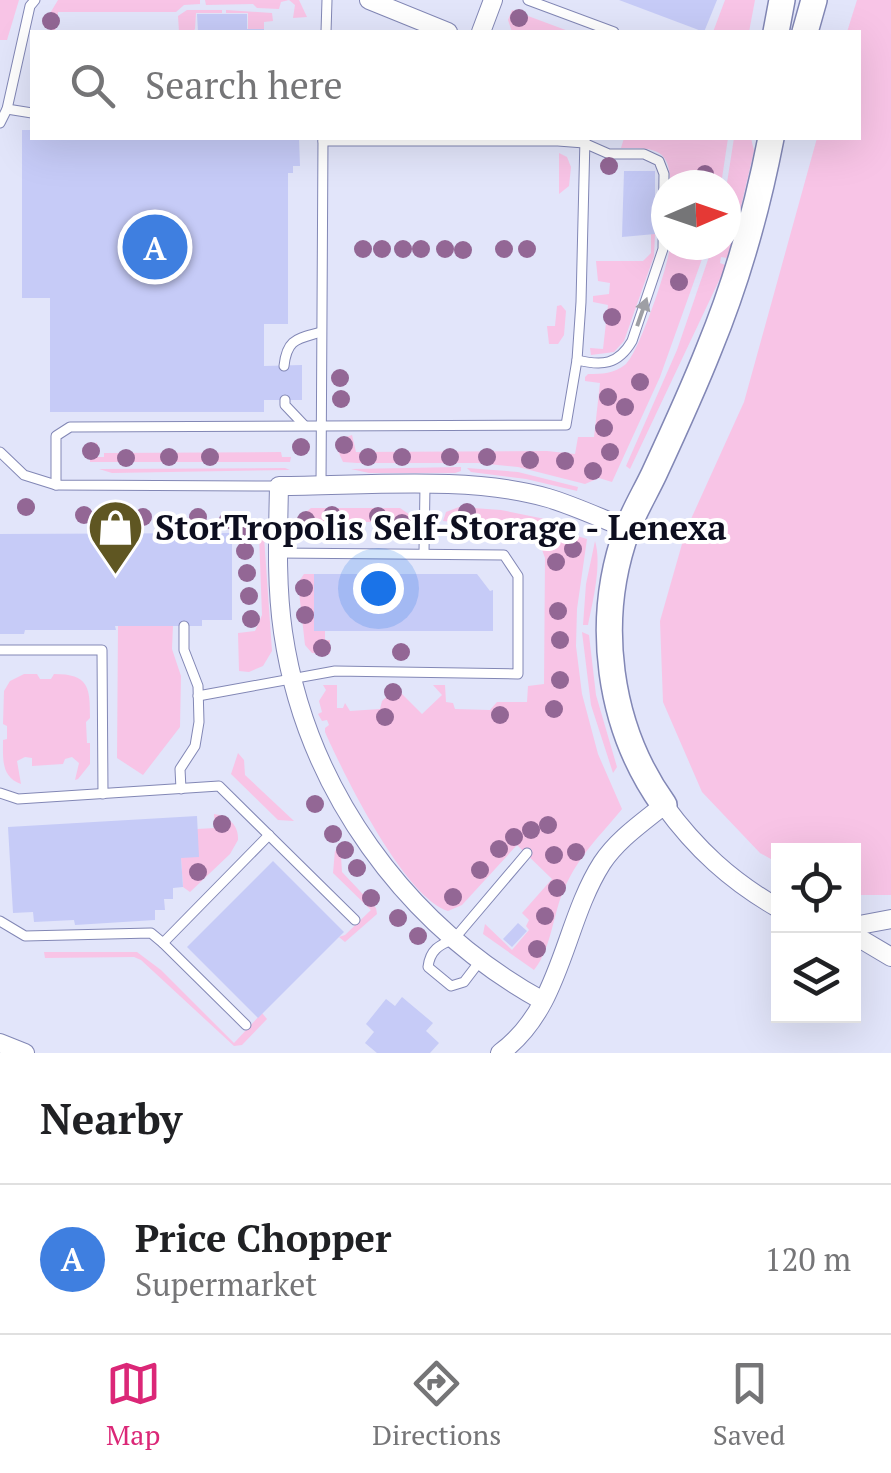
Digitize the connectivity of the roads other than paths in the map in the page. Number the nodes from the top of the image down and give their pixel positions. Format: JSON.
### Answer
{"nodes":[{"id":1,"x":35,"y":0,"type":"edge"},
{"id":2,"x":327,"y":0,"type":"edge"},
{"id":3,"x":369,"y":0,"type":"edge"},
{"id":4,"x":494,"y":0,"type":"edge"},
{"id":5,"x":528,"y":0,"type":"edge"},
{"id":6,"x":782,"y":0,"type":"edge"},
{"id":7,"x":814,"y":0,"type":"edge"},
{"id":8,"x":326,"y":30,"type":"edge"},
{"id":9,"x":443,"y":30,"type":"edge"},
{"id":10,"x":482,"y":30,"type":"edge"},
{"id":11,"x":609,"y":30,"type":"edge"},
{"id":12,"x":776,"y":30,"type":"edge"},
{"id":13,"x":805,"y":30,"type":"edge"},
{"id":14,"x":28,"y":40,"type":"edge"},
{"id":15,"x":7,"y":108,"type":"junction"},
{"id":16,"x":30,"y":112,"type":"edge"},
{"id":17,"x":0,"y":123,"type":"edge"},
{"id":18,"x":323,"y":140,"type":"edge"},
{"id":19,"x":585,"y":140,"type":"edge"},
{"id":20,"x":772,"y":140,"type":"edge"},
{"id":21,"x":321,"y":332,"type":"junction"},
{"id":22,"x":577,"y":360,"type":"junction"},
{"id":23,"x":284,"y":366,"type":"dead end"},
{"id":24,"x":285,"y":400,"type":"dead end"},
{"id":25,"x":305,"y":426,"type":"junction"},
{"id":26,"x":322,"y":426,"type":"junction"},
{"id":27,"x":0,"y":452,"type":"edge"},
{"id":28,"x":425,"y":485,"type":"junction"},
{"id":29,"x":56,"y":486,"type":"junction"},
{"id":30,"x":279,"y":486,"type":"junction"},
{"id":31,"x":322,"y":486,"type":"junction"},
{"id":32,"x":628,"y":529,"type":"junction"},
{"id":33,"x":278,"y":553,"type":"junction"},
{"id":34,"x":424,"y":553,"type":"junction"},
{"id":35,"x":184,"y":626,"type":"dead end"},
{"id":36,"x":0,"y":650,"type":"edge"},
{"id":37,"x":292,"y":676,"type":"junction"},
{"id":38,"x":198,"y":696,"type":"junction"},
{"id":39,"x":180,"y":789,"type":"junction"},
{"id":40,"x":0,"y":793,"type":"edge"},
{"id":41,"x":102,"y":794,"type":"junction"},
{"id":42,"x":664,"y":805,"type":"junction"},
{"id":43,"x":269,"y":835,"type":"junction"},
{"id":44,"x":528,"y":853,"type":"dead end"},
{"id":45,"x":771,"y":904,"type":"edge"},
{"id":46,"x":891,"y":919,"type":"edge"},
{"id":47,"x":355,"y":920,"type":"dead end"},
{"id":48,"x":0,"y":921,"type":"edge"},
{"id":49,"x":861,"y":925,"type":"edge"},
{"id":50,"x":861,"y":939,"type":"edge"},
{"id":51,"x":454,"y":940,"type":"junction"},
{"id":52,"x":163,"y":943,"type":"junction"},
{"id":53,"x":891,"y":958,"type":"edge"},
{"id":54,"x":480,"y":961,"type":"junction"},
{"id":55,"x":543,"y":1001,"type":"junction"},
{"id":56,"x":246,"y":1025,"type":"dead end"},
{"id":57,"x":0,"y":1043,"type":"edge"},
{"id":58,"x":24,"y":1053,"type":"edge"},
{"id":59,"x":500,"y":1053,"type":"edge"}],
"edges":[{"from":1,"to":14,"type":"lane"},
{"from":2,"to":8,"type":"lane"},
{"from":3,"to":9,"type":"street"},
{"from":4,"to":10,"type":"street"},
{"from":5,"to":11,"type":"lane"},
{"from":6,"to":12,"type":"street"},
{"from":7,"to":13,"type":"street"},
{"from":14,"to":15,"type":"lane"},
{"from":15,"to":16,"type":"lane"},
{"from":15,"to":17,"type":"lane"},
{"from":18,"to":21,"type":"lane"},
{"from":19,"to":22,"type":"lane"},
{"from":22,"to":19,"type":"lane","one_way":true},
{"from":20,"to":32,"type":"street"},
{"from":21,"to":23,"type":"lane"},
{"from":21,"to":26,"type":"lane"},
{"from":22,"to":26,"type":"lane"},
{"from":24,"to":25,"type":"lane"},
{"from":25,"to":26,"type":"lane"},
{"from":25,"to":29,"type":"lane"},
{"from":26,"to":31,"type":"lane"},
{"from":27,"to":29,"type":"lane"},
{"from":28,"to":31,"type":"street"},
{"from":28,"to":32,"type":"street"},
{"from":28,"to":34,"type":"lane"},
{"from":29,"to":30,"type":"lane"},
{"from":30,"to":31,"type":"street"},
{"from":30,"to":33,"type":"street"},
{"from":32,"to":42,"type":"street"},
{"from":33,"to":34,"type":"lane"},
{"from":33,"to":37,"type":"street"},
{"from":34,"to":37,"type":"lane"},
{"from":35,"to":38,"type":"lane"},
{"from":36,"to":41,"type":"lane"},
{"from":37,"to":38,"type":"lane"},
{"from":37,"to":51,"type":"street"},
{"from":38,"to":39,"type":"lane"},
{"from":39,"to":41,"type":"lane"},
{"from":39,"to":43,"type":"lane"},
{"from":40,"to":41,"type":"lane"},
{"from":42,"to":45,"type":"street"},
{"from":42,"to":55,"type":"street"},
{"from":43,"to":47,"type":"lane"},
{"from":43,"to":52,"type":"lane"},
{"from":44,"to":51,"type":"lane"},
{"from":46,"to":49,"type":"street"},
{"from":48,"to":52,"type":"lane"},
{"from":50,"to":53,"type":"street"},
{"from":51,"to":54,"type":"street"},
{"from":51,"to":54,"type":"lane"},
{"from":52,"to":56,"type":"lane"},
{"from":54,"to":55,"type":"street"},
{"from":55,"to":59,"type":"street"},
{"from":57,"to":58,"type":"street"}]}
